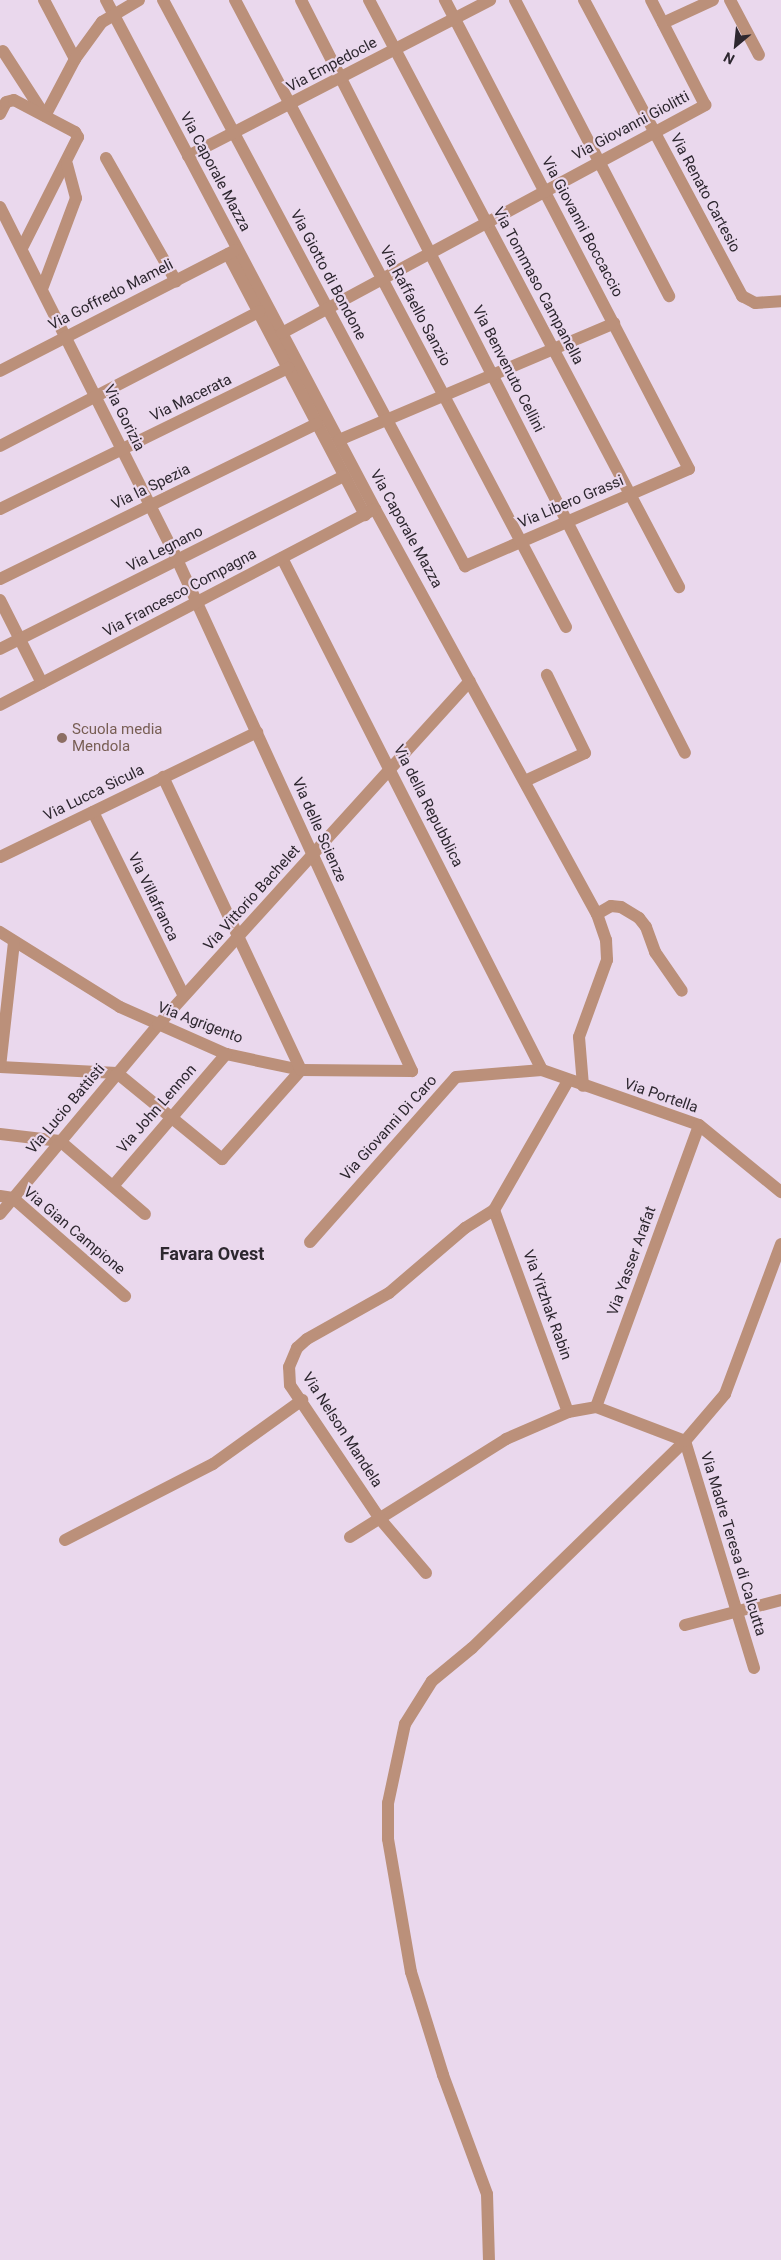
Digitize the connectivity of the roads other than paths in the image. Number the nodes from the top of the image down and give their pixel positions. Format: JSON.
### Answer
{"nodes":[{"id":1,"x":44,"y":0,"type":"edge"},
{"id":2,"x":106,"y":0,"type":"edge"},
{"id":3,"x":139,"y":0,"type":"edge"},
{"id":4,"x":163,"y":0,"type":"edge"},
{"id":5,"x":235,"y":0,"type":"edge"},
{"id":6,"x":301,"y":0,"type":"edge"},
{"id":7,"x":369,"y":0,"type":"edge"},
{"id":8,"x":445,"y":0,"type":"edge"},
{"id":9,"x":490,"y":0,"type":"edge"},
{"id":10,"x":515,"y":0,"type":"edge"},
{"id":11,"x":584,"y":0,"type":"edge"},
{"id":12,"x":651,"y":0,"type":"edge"},
{"id":13,"x":713,"y":0,"type":"edge"},
{"id":14,"x":730,"y":0,"type":"edge"},
{"id":15,"x":113,"y":14,"type":"junction"},
{"id":16,"x":455,"y":19,"type":"junction"},
{"id":17,"x":663,"y":24,"type":"junction"},
{"id":18,"x":395,"y":50,"type":"junction"},
{"id":19,"x":3,"y":51,"type":"dead end"},
{"id":20,"x":759,"y":55,"type":"dead end"},
{"id":21,"x":75,"y":59,"type":"junction"},
{"id":22,"x":341,"y":78,"type":"junction"},
{"id":23,"x":290,"y":105,"type":"junction"},
{"id":24,"x":0,"y":114,"type":"edge"},
{"id":25,"x":45,"y":116,"type":"junction"},
{"id":26,"x":654,"y":132,"type":"junction"},
{"id":27,"x":234,"y":134,"type":"junction"},
{"id":28,"x":188,"y":156,"type":"junction"},
{"id":29,"x":106,"y":158,"type":"dead end"},
{"id":30,"x":599,"y":162,"type":"junction"},
{"id":31,"x":67,"y":164,"type":"junction"},
{"id":32,"x":545,"y":192,"type":"junction"},
{"id":33,"x":0,"y":207,"type":"edge"},
{"id":34,"x":487,"y":223,"type":"junction"},
{"id":35,"x":22,"y":248,"type":"junction"},
{"id":36,"x":233,"y":251,"type":"junction"},
{"id":37,"x":430,"y":253,"type":"junction"},
{"id":38,"x":382,"y":279,"type":"junction"},
{"id":39,"x":176,"y":281,"type":"junction"},
{"id":40,"x":42,"y":289,"type":"junction"},
{"id":41,"x":669,"y":296,"type":"dead end"},
{"id":42,"x":781,"y":301,"type":"edge"},
{"id":43,"x":328,"y":309,"type":"junction"},
{"id":44,"x":259,"y":312,"type":"junction"},
{"id":45,"x":614,"y":323,"type":"junction"},
{"id":46,"x":282,"y":333,"type":"junction"},
{"id":47,"x":66,"y":337,"type":"junction"},
{"id":48,"x":554,"y":349,"type":"junction"},
{"id":49,"x":288,"y":368,"type":"junction"},
{"id":50,"x":0,"y":371,"type":"edge"},
{"id":51,"x":492,"y":375,"type":"junction"},
{"id":52,"x":445,"y":396,"type":"junction"},
{"id":53,"x":96,"y":397,"type":"junction"},
{"id":54,"x":387,"y":420,"type":"junction"},
{"id":55,"x":317,"y":424,"type":"junction"},
{"id":56,"x":339,"y":440,"type":"junction"},
{"id":57,"x":0,"y":446,"type":"edge"},
{"id":58,"x":122,"y":450,"type":"junction"},
{"id":59,"x":689,"y":468,"type":"joint"},
{"id":60,"x":344,"y":476,"type":"junction"},
{"id":61,"x":630,"y":494,"type":"junction"},
{"id":62,"x":150,"y":506,"type":"junction"},
{"id":63,"x":0,"y":510,"type":"edge"},
{"id":64,"x":370,"y":512,"type":"junction"},
{"id":65,"x":567,"y":522,"type":"junction"},
{"id":66,"x":521,"y":542,"type":"junction"},
{"id":67,"x":282,"y":558,"type":"junction"},
{"id":68,"x":178,"y":561,"type":"junction"},
{"id":69,"x":465,"y":566,"type":"joint"},
{"id":70,"x":0,"y":579,"type":"edge"},
{"id":71,"x":679,"y":586,"type":"dead end"},
{"id":72,"x":0,"y":600,"type":"edge"},
{"id":73,"x":197,"y":602,"type":"junction"},
{"id":74,"x":566,"y":627,"type":"dead end"},
{"id":75,"x":20,"y":639,"type":"junction"},
{"id":76,"x":0,"y":649,"type":"edge"},
{"id":77,"x":547,"y":675,"type":"dead end"},
{"id":78,"x":470,"y":681,"type":"junction"},
{"id":79,"x":42,"y":683,"type":"junction"},
{"id":80,"x":0,"y":705,"type":"edge"},
{"id":81,"x":257,"y":732,"type":"junction"},
{"id":82,"x":685,"y":752,"type":"dead end"},
{"id":83,"x":391,"y":769,"type":"junction"},
{"id":84,"x":163,"y":777,"type":"junction"},
{"id":85,"x":525,"y":782,"type":"junction"},
{"id":86,"x":93,"y":812,"type":"junction"},
{"id":87,"x":313,"y":856,"type":"junction"},
{"id":88,"x":0,"y":857,"type":"edge"},
{"id":89,"x":597,"y":914,"type":"junction"},
{"id":90,"x":0,"y":932,"type":"edge"},
{"id":91,"x":239,"y":937,"type":"junction"},
{"id":92,"x":14,"y":943,"type":"junction"},
{"id":93,"x":682,"y":991,"type":"dead end"},
{"id":94,"x":184,"y":996,"type":"junction"},
{"id":95,"x":158,"y":1025,"type":"junction"},
{"id":96,"x":226,"y":1054,"type":"junction"},
{"id":97,"x":0,"y":1067,"type":"edge"},
{"id":98,"x":301,"y":1070,"type":"junction"},
{"id":99,"x":542,"y":1070,"type":"junction"},
{"id":100,"x":412,"y":1071,"type":"joint"},
{"id":101,"x":117,"y":1073,"type":"junction"},
{"id":102,"x":568,"y":1081,"type":"junction"},
{"id":103,"x":583,"y":1086,"type":"junction"},
{"id":104,"x":171,"y":1118,"type":"junction"},
{"id":105,"x":698,"y":1125,"type":"junction"},
{"id":106,"x":0,"y":1134,"type":"edge"},
{"id":107,"x":60,"y":1141,"type":"junction"},
{"id":108,"x":113,"y":1186,"type":"junction"},
{"id":109,"x":781,"y":1192,"type":"edge"},
{"id":110,"x":0,"y":1196,"type":"edge"},
{"id":111,"x":13,"y":1198,"type":"junction"},
{"id":112,"x":494,"y":1210,"type":"junction"},
{"id":113,"x":0,"y":1214,"type":"edge"},
{"id":114,"x":145,"y":1214,"type":"dead end"},
{"id":115,"x":310,"y":1242,"type":"dead end"},
{"id":116,"x":781,"y":1244,"type":"edge"},
{"id":117,"x":125,"y":1296,"type":"dead end"},
{"id":118,"x":302,"y":1400,"type":"junction"},
{"id":119,"x":596,"y":1407,"type":"junction"},
{"id":120,"x":568,"y":1412,"type":"junction"},
{"id":121,"x":685,"y":1441,"type":"junction"},
{"id":122,"x":380,"y":1519,"type":"junction"},
{"id":123,"x":350,"y":1537,"type":"dead end"},
{"id":124,"x":65,"y":1540,"type":"dead end"},
{"id":125,"x":426,"y":1573,"type":"dead end"},
{"id":126,"x":781,"y":1600,"type":"edge"},
{"id":127,"x":737,"y":1611,"type":"junction"},
{"id":128,"x":685,"y":1625,"type":"dead end"},
{"id":129,"x":754,"y":1668,"type":"dead end"},
{"id":130,"x":489,"y":2260,"type":"edge"}],
"edges":[{"from":1,"to":21,"type":"street"},
{"from":2,"to":15,"type":"street","name":"Via Caporale Mazza"},
{"from":3,"to":15,"type":"street"},
{"from":4,"to":27,"type":"street","name":"Via Giotto di Bondone"},
{"from":5,"to":23,"type":"street","name":"Via Raffaello Sanzio"},
{"from":6,"to":22,"type":"street","name":"Via Benvenuto Cellini"},
{"from":7,"to":18,"type":"street","name":"Via Tommaso Campanella"},
{"from":8,"to":16,"type":"street","name":"Via Giovanni Boccaccio"},
{"from":9,"to":16,"type":"street","name":"Via Empedocle"},
{"from":10,"to":30,"type":"street"},
{"from":11,"to":26,"type":"street","name":"Via Renato Cartesio"},
{"from":12,"to":17,"type":"street"},
{"from":13,"to":17,"type":"street"},
{"from":14,"to":20,"type":"street"},
{"from":15,"to":21,"type":"street"},
{"from":15,"to":28,"type":"street","name":"Via Caporale Mazza"},
{"from":16,"to":18,"type":"street","name":"Via Empedocle"},
{"from":16,"to":32,"type":"street","name":"Via Giovanni Boccaccio"},
{"from":17,"to":26,"type":"street","name":"Via Giovanni Giolitti"},
{"from":18,"to":22,"type":"street","name":"Via Empedocle"},
{"from":18,"to":34,"type":"street","name":"Via Tommaso Campanella"},
{"from":19,"to":25,"type":"street"},
{"from":21,"to":25,"type":"street"},
{"from":22,"to":23,"type":"street","name":"Via Empedocle"},
{"from":22,"to":37,"type":"street","name":"Via Benvenuto Cellini"},
{"from":23,"to":27,"type":"street","name":"Via Empedocle"},
{"from":23,"to":38,"type":"street","name":"Via Raffaello Sanzio"},
{"from":24,"to":25,"type":"street"},
{"from":25,"to":31,"type":"street"},
{"from":26,"to":30,"type":"street","name":"Via Giovanni Giolitti"},
{"from":26,"to":42,"type":"street","name":"Via Renato Cartesio"},
{"from":27,"to":28,"type":"street","name":"Via Empedocle"},
{"from":27,"to":43,"type":"street","name":"Via Giotto di Bondone"},
{"from":28,"to":36,"type":"street","name":"Via Caporale Mazza"},
{"from":29,"to":39,"type":"street"},
{"from":30,"to":32,"type":"street","name":"Via Giovanni Giolitti"},
{"from":30,"to":41,"type":"street"},
{"from":31,"to":35,"type":"street"},
{"from":31,"to":40,"type":"street"},
{"from":32,"to":34,"type":"street","name":"Via Giovanni Giolitti"},
{"from":32,"to":45,"type":"street","name":"Via Giovanni Boccaccio"},
{"from":33,"to":35,"type":"street","name":"Via Gorizia"},
{"from":34,"to":37,"type":"street","name":"Via Giovanni Giolitti"},
{"from":34,"to":48,"type":"street","name":"Via Tommaso Campanella"},
{"from":35,"to":40,"type":"street","name":"Via Gorizia"},
{"from":36,"to":39,"type":"street","name":"Via Goffredo Mameli"},
{"from":36,"to":44,"type":"street","name":"Via Caporale Mazza"},
{"from":36,"to":46,"type":"street","name":"Via Caporale Mazza"},
{"from":37,"to":38,"type":"street","name":"Via Giovanni Giolitti"},
{"from":37,"to":51,"type":"street","name":"Via Benvenuto Cellini"},
{"from":38,"to":43,"type":"street","name":"Via Giovanni Giolitti"},
{"from":38,"to":52,"type":"street","name":"Via Raffaello Sanzio"},
{"from":39,"to":47,"type":"street","name":"Via Goffredo Mameli"},
{"from":40,"to":47,"type":"street","name":"Via Gorizia"},
{"from":43,"to":46,"type":"street","name":"Via Giovanni Giolitti"},
{"from":43,"to":54,"type":"street","name":"Via Giotto di Bondone"},
{"from":44,"to":49,"type":"street","name":"Via Caporale Mazza"},
{"from":44,"to":53,"type":"street"},
{"from":45,"to":48,"type":"street"},
{"from":45,"to":59,"type":"street","name":"Via Giovanni Boccaccio"},
{"from":46,"to":56,"type":"street","name":"Via Caporale Mazza"},
{"from":47,"to":50,"type":"street","name":"Via Goffredo Mameli"},
{"from":47,"to":53,"type":"street","name":"Via Gorizia"},
{"from":48,"to":51,"type":"street"},
{"from":48,"to":61,"type":"street","name":"Via Tommaso Campanella"},
{"from":49,"to":55,"type":"street","name":"Via Caporale Mazza"},
{"from":49,"to":58,"type":"street","name":"Via Macerata"},
{"from":51,"to":52,"type":"street"},
{"from":51,"to":65,"type":"street","name":"Via Benvenuto Cellini"},
{"from":52,"to":54,"type":"street"},
{"from":52,"to":66,"type":"street","name":"Via Raffaello Sanzio"},
{"from":53,"to":57,"type":"street"},
{"from":53,"to":58,"type":"street","name":"Via Gorizia"},
{"from":54,"to":56,"type":"street"},
{"from":54,"to":69,"type":"street","name":"Via Giotto di Bondone"},
{"from":55,"to":60,"type":"street","name":"Via Caporale Mazza"},
{"from":55,"to":62,"type":"street","name":"Via la Spezia"},
{"from":56,"to":64,"type":"street","name":"Via Caporale Mazza"},
{"from":58,"to":62,"type":"street","name":"Via Gorizia"},
{"from":58,"to":63,"type":"street","name":"Via Macerata"},
{"from":59,"to":61,"type":"street","name":"Via Libero Grassi"},
{"from":60,"to":64,"type":"street","name":"Via Caporale Mazza"},
{"from":60,"to":68,"type":"street","name":"Via Legnano"},
{"from":61,"to":65,"type":"street","name":"Via Libero Grassi"},
{"from":61,"to":71,"type":"street","name":"Via Tommaso Campanella"},
{"from":62,"to":68,"type":"street","name":"Via Gorizia"},
{"from":62,"to":70,"type":"street","name":"Via la Spezia"},
{"from":64,"to":67,"type":"street","name":"Via Francesco Compagna"},
{"from":64,"to":78,"type":"street","name":"Via Caporale Mazza"},
{"from":65,"to":66,"type":"street","name":"Via Libero Grassi"},
{"from":65,"to":82,"type":"street","name":"Via Benvenuto Cellini"},
{"from":66,"to":69,"type":"street","name":"Via Libero Grassi"},
{"from":66,"to":74,"type":"street","name":"Via Raffaello Sanzio"},
{"from":67,"to":73,"type":"street","name":"Via Francesco Compagna"},
{"from":67,"to":83,"type":"street","name":"Via della Repubblica"},
{"from":68,"to":73,"type":"street","name":"Via Gorizia"},
{"from":68,"to":75,"type":"street","name":"Via Legnano"},
{"from":72,"to":75,"type":"street"},
{"from":73,"to":79,"type":"street","name":"Via Francesco Compagna"},
{"from":73,"to":81,"type":"street","name":"Via delle Scienze"},
{"from":75,"to":76,"type":"street","name":"Via Legnano"},
{"from":75,"to":79,"type":"street"},
{"from":77,"to":85,"type":"street"},
{"from":78,"to":83,"type":"street","name":"Via Vittorio Bachelet"},
{"from":78,"to":85,"type":"street","name":"Via Caporale Mazza"},
{"from":79,"to":80,"type":"street","name":"Via Francesco Compagna"},
{"from":81,"to":84,"type":"street","name":"Via Lucca Sicula"},
{"from":81,"to":87,"type":"street","name":"Via delle Scienze"},
{"from":83,"to":87,"type":"street","name":"Via Vittorio Bachelet"},
{"from":83,"to":99,"type":"street","name":"Via della Repubblica"},
{"from":84,"to":86,"type":"street","name":"Via Lucca Sicula"},
{"from":84,"to":91,"type":"street"},
{"from":85,"to":89,"type":"street","name":"Via Caporale Mazza"},
{"from":86,"to":88,"type":"street","name":"Via Lucca Sicula"},
{"from":86,"to":94,"type":"street","name":"Via Villafranca"},
{"from":87,"to":91,"type":"street","name":"Via Vittorio Bachelet"},
{"from":87,"to":100,"type":"street","name":"Via delle Scienze"},
{"from":89,"to":93,"type":"street"},
{"from":89,"to":103,"type":"street","name":"Via Caporale Mazza"},
{"from":90,"to":92,"type":"street","name":"Via Agrigento"},
{"from":91,"to":94,"type":"street","name":"Via Vittorio Bachelet"},
{"from":91,"to":98,"type":"street"},
{"from":92,"to":95,"type":"street","name":"Via Agrigento"},
{"from":92,"to":97,"type":"street"},
{"from":94,"to":95,"type":"street","name":"Via Vittorio Bachelet"},
{"from":95,"to":96,"type":"street","name":"Via Agrigento"},
{"from":95,"to":101,"type":"street","name":"Via Lucio Battisti"},
{"from":96,"to":98,"type":"street","name":"Via Agrigento"},
{"from":96,"to":104,"type":"street","name":"Via John Lennon"},
{"from":97,"to":101,"type":"street"},
{"from":98,"to":100,"type":"street","name":"Via Agrigento"},
{"from":98,"to":104,"type":"street"},
{"from":99,"to":102,"type":"street","name":"Via Portella"},
{"from":99,"to":115,"type":"street","name":"Via Giovanni Di Caro"},
{"from":101,"to":104,"type":"street"},
{"from":101,"to":107,"type":"street","name":"Via Lucio Battisti"},
{"from":102,"to":103,"type":"street","name":"Via Portella"},
{"from":102,"to":112,"type":"street","name":"Via Nelson Mandela"},
{"from":103,"to":105,"type":"street","name":"Via Portella"},
{"from":104,"to":108,"type":"street","name":"Via John Lennon"},
{"from":105,"to":109,"type":"street","name":"Via Portella"},
{"from":105,"to":119,"type":"street","name":"Via Yasser Arafat"},
{"from":106,"to":107,"type":"street"},
{"from":107,"to":108,"type":"street"},
{"from":107,"to":111,"type":"street","name":"Via Lucio Battisti"},
{"from":108,"to":114,"type":"street"},
{"from":110,"to":111,"type":"street","name":"Via Gian Campione"},
{"from":111,"to":113,"type":"street","name":"Via Lucio Battisti"},
{"from":111,"to":117,"type":"street","name":"Via Gian Campione"},
{"from":112,"to":118,"type":"street","name":"Via Nelson Mandela"},
{"from":112,"to":120,"type":"street","name":"Via Yitzhak Rabin"},
{"from":116,"to":121,"type":"street","name":"Via Madre Teresa di Calcutta"},
{"from":118,"to":122,"type":"street","name":"Via Nelson Mandela"},
{"from":118,"to":124,"type":"street"},
{"from":119,"to":120,"type":"street"},
{"from":119,"to":121,"type":"street"},
{"from":120,"to":122,"type":"street"},
{"from":121,"to":127,"type":"street","name":"Via Madre Teresa di Calcutta"},
{"from":121,"to":130,"type":"street"},
{"from":122,"to":123,"type":"street"},
{"from":122,"to":125,"type":"street","name":"Via Nelson Mandela"},
{"from":126,"to":127,"type":"street"},
{"from":127,"to":128,"type":"street"},
{"from":127,"to":129,"type":"street","name":"Via Madre Teresa di Calcutta"}]}
